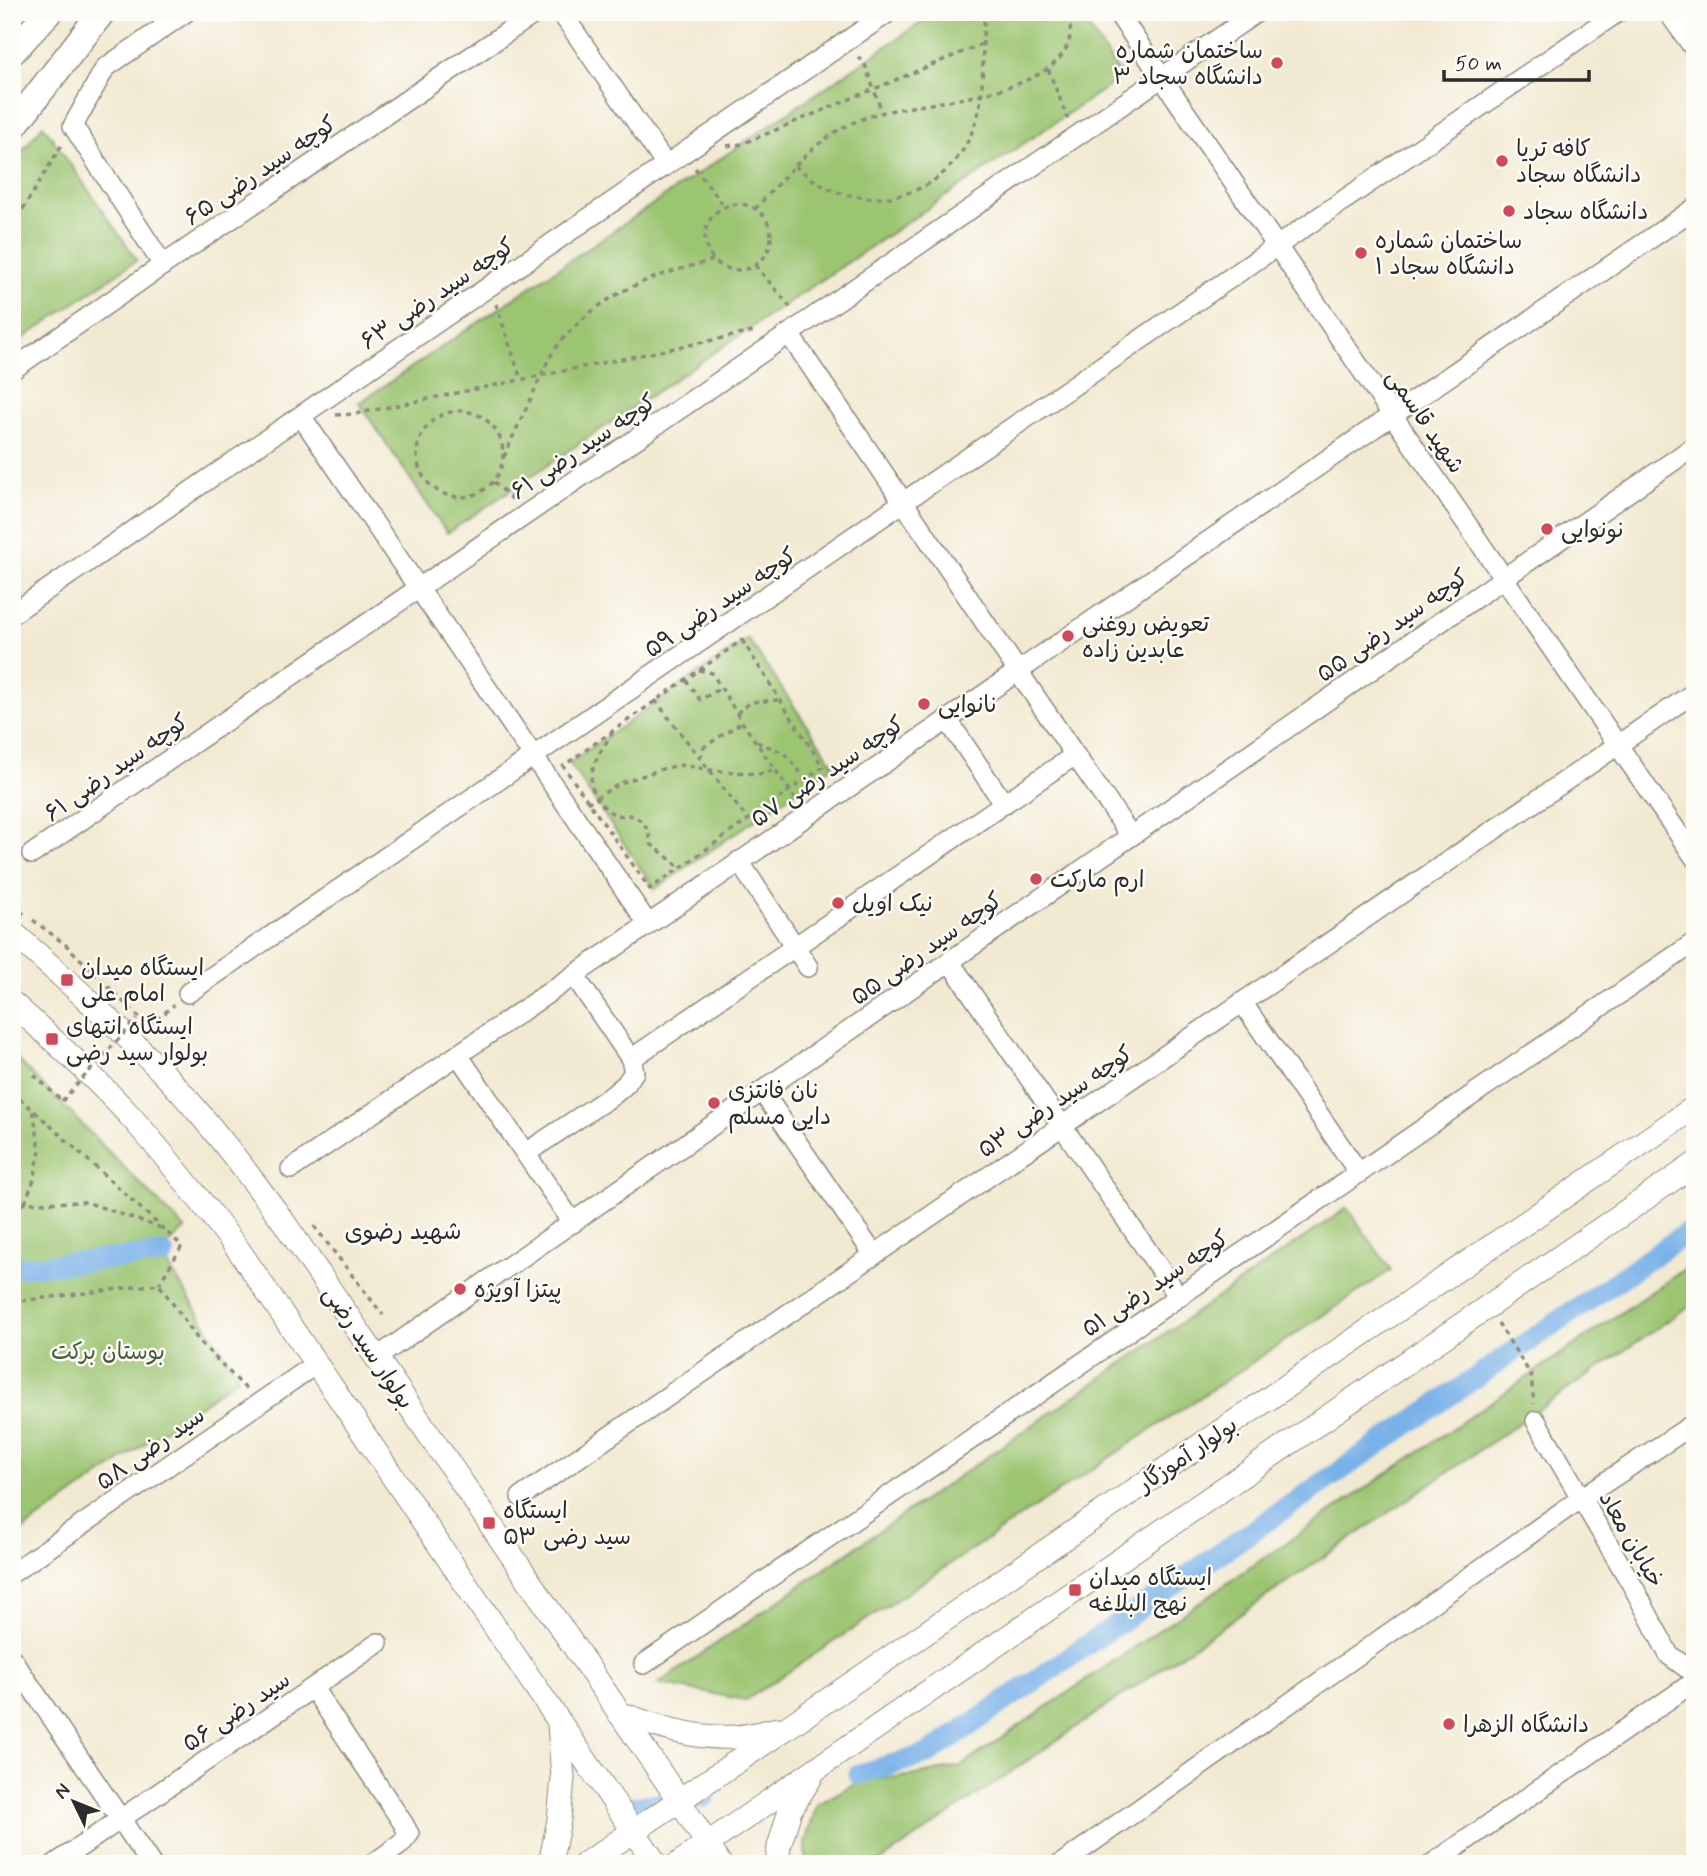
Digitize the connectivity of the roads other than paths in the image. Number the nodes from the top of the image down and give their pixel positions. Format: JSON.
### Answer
{"nodes":[{"id":1,"x":49,"y":12,"type":"edge"},
{"id":2,"x":186,"y":12,"type":"edge"},
{"id":3,"x":537,"y":12,"type":"edge"},
{"id":4,"x":561,"y":12,"type":"edge"},
{"id":5,"x":889,"y":12,"type":"edge"},
{"id":6,"x":1117,"y":12,"type":"edge"},
{"id":7,"x":1257,"y":12,"type":"edge"},
{"id":8,"x":1618,"y":12,"type":"edge"},
{"id":9,"x":1668,"y":12,"type":"edge"},
{"id":10,"x":100,"y":14,"type":"edge"},
{"id":11,"x":1695,"y":50,"type":"edge"},
{"id":12,"x":12,"y":52,"type":"edge"},
{"id":13,"x":1162,"y":78,"type":"junction"},
{"id":14,"x":12,"y":104,"type":"edge"},
{"id":15,"x":12,"y":128,"type":"edge"},
{"id":16,"x":666,"y":165,"type":"junction"},
{"id":17,"x":1695,"y":208,"type":"edge"},
{"id":18,"x":1278,"y":248,"type":"junction"},
{"id":19,"x":163,"y":265,"type":"junction"},
{"id":20,"x":796,"y":329,"type":"junction"},
{"id":21,"x":12,"y":370,"type":"edge"},
{"id":22,"x":1391,"y":414,"type":"junction"},
{"id":23,"x":301,"y":416,"type":"junction"},
{"id":24,"x":1695,"y":446,"type":"edge"},
{"id":25,"x":905,"y":505,"type":"junction"},
{"id":26,"x":1503,"y":578,"type":"junction"},
{"id":27,"x":419,"y":588,"type":"junction"},
{"id":28,"x":12,"y":614,"type":"edge"},
{"id":29,"x":1018,"y":670,"type":"junction"},
{"id":30,"x":1695,"y":692,"type":"edge"},
{"id":31,"x":947,"y":719,"type":"junction"},
{"id":32,"x":1617,"y":745,"type":"junction"},
{"id":33,"x":1074,"y":755,"type":"junction"},
{"id":34,"x":535,"y":758,"type":"junction"},
{"id":35,"x":1004,"y":804,"type":"junction"},
{"id":36,"x":1131,"y":836,"type":"junction"},
{"id":37,"x":32,"y":854,"type":"dead end"},
{"id":38,"x":1695,"y":858,"type":"edge"},
{"id":39,"x":740,"y":861,"type":"junction"},
{"id":40,"x":648,"y":924,"type":"junction"},
{"id":41,"x":12,"y":932,"type":"edge"},
{"id":42,"x":1695,"y":942,"type":"edge"},
{"id":43,"x":795,"y":947,"type":"junction"},
{"id":44,"x":950,"y":962,"type":"junction"},
{"id":45,"x":808,"y":967,"type":"dead end"},
{"id":46,"x":575,"y":975,"type":"junction"},
{"id":47,"x":188,"y":993,"type":"road end"},
{"id":48,"x":1242,"y":1002,"type":"junction"},
{"id":49,"x":12,"y":1003,"type":"edge"},
{"id":50,"x":458,"y":1055,"type":"junction"},
{"id":51,"x":631,"y":1059,"type":"junction"},
{"id":52,"x":762,"y":1091,"type":"junction"},
{"id":53,"x":1695,"y":1107,"type":"edge"},
{"id":54,"x":1062,"y":1126,"type":"junction"},
{"id":55,"x":526,"y":1153,"type":"junction"},
{"id":56,"x":1695,"y":1164,"type":"edge"},
{"id":57,"x":291,"y":1169,"type":"dead end"},
{"id":58,"x":1359,"y":1173,"type":"junction"},
{"id":59,"x":573,"y":1223,"type":"junction"},
{"id":60,"x":874,"y":1255,"type":"junction"},
{"id":61,"x":1179,"y":1297,"type":"junction"},
{"id":62,"x":376,"y":1359,"type":"junction"},
{"id":63,"x":316,"y":1364,"type":"junction"},
{"id":64,"x":1536,"y":1421,"type":"road end"},
{"id":65,"x":1695,"y":1423,"type":"edge"},
{"id":66,"x":521,"y":1497,"type":"dead end"},
{"id":67,"x":1580,"y":1499,"type":"junction"},
{"id":68,"x":12,"y":1573,"type":"edge"},
{"id":69,"x":378,"y":1643,"type":"dead end"},
{"id":70,"x":12,"y":1659,"type":"edge"},
{"id":71,"x":644,"y":1664,"type":"dead end"},
{"id":72,"x":1695,"y":1674,"type":"edge"},
{"id":73,"x":1695,"y":1681,"type":"edge"},
{"id":74,"x":313,"y":1688,"type":"junction"},
{"id":75,"x":619,"y":1713,"type":"junction"},
{"id":76,"x":559,"y":1721,"type":"junction"},
{"id":77,"x":788,"y":1727,"type":"junction"},
{"id":78,"x":817,"y":1767,"type":"junction"},
{"id":79,"x":679,"y":1800,"type":"junction"},
{"id":80,"x":121,"y":1819,"type":"junction"},
{"id":81,"x":634,"y":1830,"type":"junction"},
{"id":82,"x":707,"y":1844,"type":"junction"},
{"id":83,"x":55,"y":1864,"type":"edge"},
{"id":84,"x":151,"y":1864,"type":"edge"},
{"id":85,"x":373,"y":1864,"type":"edge"},
{"id":86,"x":550,"y":1864,"type":"edge"},
{"id":87,"x":585,"y":1864,"type":"edge"},
{"id":88,"x":656,"y":1864,"type":"edge"},
{"id":89,"x":678,"y":1864,"type":"edge"},
{"id":90,"x":720,"y":1864,"type":"edge"},
{"id":91,"x":777,"y":1864,"type":"edge"},
{"id":92,"x":1061,"y":1864,"type":"edge"},
{"id":93,"x":1432,"y":1864,"type":"edge"}],
"edges":[{"from":1,"to":12,"type":"highway"},
{"from":2,"to":19,"type":"street"},
{"from":3,"to":19,"type":"street","name":"کوچه سید رضی ۶۵"},
{"from":4,"to":16,"type":"street"},
{"from":5,"to":16,"type":"street","name":"کوچه سید رضی ۶۳"},
{"from":6,"to":13,"type":"street","name":"شهید قاسمی"},
{"from":7,"to":13,"type":"street","name":"کوچه سید رضی ۶۱"},
{"from":8,"to":18,"type":"street","name":"کوچه سید رضی ۵۹"},
{"from":9,"to":11,"type":"street"},
{"from":10,"to":14,"type":"highway"},
{"from":10,"to":15,"type":"highway"},
{"from":13,"to":18,"type":"street","name":"شهید قاسمی"},
{"from":13,"to":20,"type":"street","name":"کوچه سید رضی ۶۱"},
{"from":16,"to":23,"type":"street","name":"کوچه سید رضی ۶۳"},
{"from":17,"to":22,"type":"street","name":"کوچه سید رضی ۵۷"},
{"from":18,"to":22,"type":"street","name":"شهید قاسمی"},
{"from":18,"to":25,"type":"street","name":"کوچه سید رضی ۵۹"},
{"from":19,"to":21,"type":"street","name":"کوچه سید رضی ۶۵"},
{"from":20,"to":25,"type":"street"},
{"from":20,"to":27,"type":"street","name":"کوچه سید رضی ۶۱"},
{"from":22,"to":26,"type":"street","name":"شهید قاسمی"},
{"from":22,"to":29,"type":"street","name":"کوچه سید رضی ۵۷"},
{"from":23,"to":27,"type":"street"},
{"from":23,"to":28,"type":"street","name":"کوچه سید رضی ۶۳"},
{"from":24,"to":26,"type":"street","name":"کوچه سید رضی ۵۵"},
{"from":25,"to":29,"type":"street"},
{"from":25,"to":34,"type":"street","name":"کوچه سید رضی ۵۹"},
{"from":26,"to":32,"type":"street","name":"شهید قاسمی"},
{"from":26,"to":36,"type":"street","name":"کوچه سید رضی ۵۵"},
{"from":27,"to":34,"type":"street"},
{"from":27,"to":37,"type":"street","name":"کوچه سید رضی ۶۱"},
{"from":29,"to":31,"type":"street","name":"کوچه سید رضی ۵۷"},
{"from":29,"to":33,"type":"street"},
{"from":30,"to":32,"type":"street","name":"کوچه سید رضی ۵۳"},
{"from":31,"to":35,"type":"street"},
{"from":31,"to":39,"type":"street","name":"کوچه سید رضی ۵۷"},
{"from":32,"to":38,"type":"street","name":"شهید قاسمی"},
{"from":32,"to":48,"type":"street","name":"کوچه سید رضی ۵۳"},
{"from":33,"to":35,"type":"street"},
{"from":33,"to":36,"type":"street"},
{"from":34,"to":40,"type":"street"},
{"from":34,"to":47,"type":"street","name":"کوچه سید رضی ۵۹"},
{"from":35,"to":43,"type":"street"},
{"from":36,"to":44,"type":"street","name":"کوچه سید رضی ۵۵"},
{"from":39,"to":40,"type":"street","name":"کوچه سید رضی ۵۷"},
{"from":39,"to":43,"type":"street"},
{"from":40,"to":46,"type":"street","name":"کوچه سید رضی ۵۷"},
{"from":41,"to":62,"type":"main road","name":"بولوار سید رضی"},
{"from":42,"to":58,"type":"street","name":"کوچه سید رضی ۵۱"},
{"from":43,"to":45,"type":"street"},
{"from":43,"to":51,"type":"street"},
{"from":44,"to":52,"type":"street","name":"کوچه سید رضی ۵۵"},
{"from":44,"to":54,"type":"street"},
{"from":46,"to":50,"type":"street","name":"کوچه سید رضی ۵۷"},
{"from":46,"to":51,"type":"street"},
{"from":48,"to":54,"type":"street","name":"کوچه سید رضی ۵۳"},
{"from":48,"to":58,"type":"street"},
{"from":49,"to":63,"type":"main road"},
{"from":50,"to":55,"type":"street"},
{"from":50,"to":57,"type":"street","name":"کوچه سید رضی ۵۷"},
{"from":51,"to":55,"type":"street"},
{"from":52,"to":59,"type":"street","name":"کوچه سید رضی ۵۵"},
{"from":52,"to":60,"type":"street"},
{"from":53,"to":77,"type":"main road","name":"بولوار آموزگار"},
{"from":54,"to":60,"type":"street","name":"کوچه سید رضی ۵۳"},
{"from":54,"to":61,"type":"street"},
{"from":55,"to":59,"type":"street"},
{"from":56,"to":78,"type":"main road"},
{"from":58,"to":61,"type":"street","name":"کوچه سید رضی ۵۱"},
{"from":59,"to":62,"type":"street","name":"کوچه سید رضی ۵۵"},
{"from":60,"to":66,"type":"street","name":"کوچه سید رضی ۵۳"},
{"from":61,"to":71,"type":"street","name":"کوچه سید رضی ۵۱"},
{"from":62,"to":75,"type":"main road","name":"بولوار سید رضی"},
{"from":63,"to":68,"type":"street","name":"سید رضی ۵۸"},
{"from":63,"to":76,"type":"main road"},
{"from":64,"to":67,"type":"street","name":"خیابان معاد"},
{"from":65,"to":67,"type":"street"},
{"from":67,"to":72,"type":"street","name":"خیابان معاد"},
{"from":67,"to":92,"type":"street"},
{"from":69,"to":74,"type":"street","name":"سید رضی ۵۶"},
{"from":70,"to":80,"type":"street"},
{"from":73,"to":93,"type":"street"},
{"from":74,"to":80,"type":"street","name":"سید رضی ۵۶"},
{"from":74,"to":85,"type":"street"},
{"from":75,"to":77,"type":"main road"},
{"from":75,"to":79,"type":"main road","name":"بولوار سید رضی"},
{"from":76,"to":81,"type":"main road"},
{"from":76,"to":86,"type":"main road"},
{"from":77,"to":79,"type":"main road","name":"بولوار آموزگار"},
{"from":78,"to":82,"type":"main road"},
{"from":78,"to":91,"type":"main road"},
{"from":79,"to":81,"type":"main road","name":"بولوار آموزگار"},
{"from":79,"to":82,"type":"main road","name":"بولوار سید رضی"},
{"from":80,"to":83,"type":"street","name":"سید رضی ۵۶"},
{"from":80,"to":84,"type":"street"},
{"from":81,"to":87,"type":"main road"},
{"from":81,"to":88,"type":"main road"},
{"from":82,"to":89,"type":"main road"},
{"from":82,"to":90,"type":"main road"}]}
